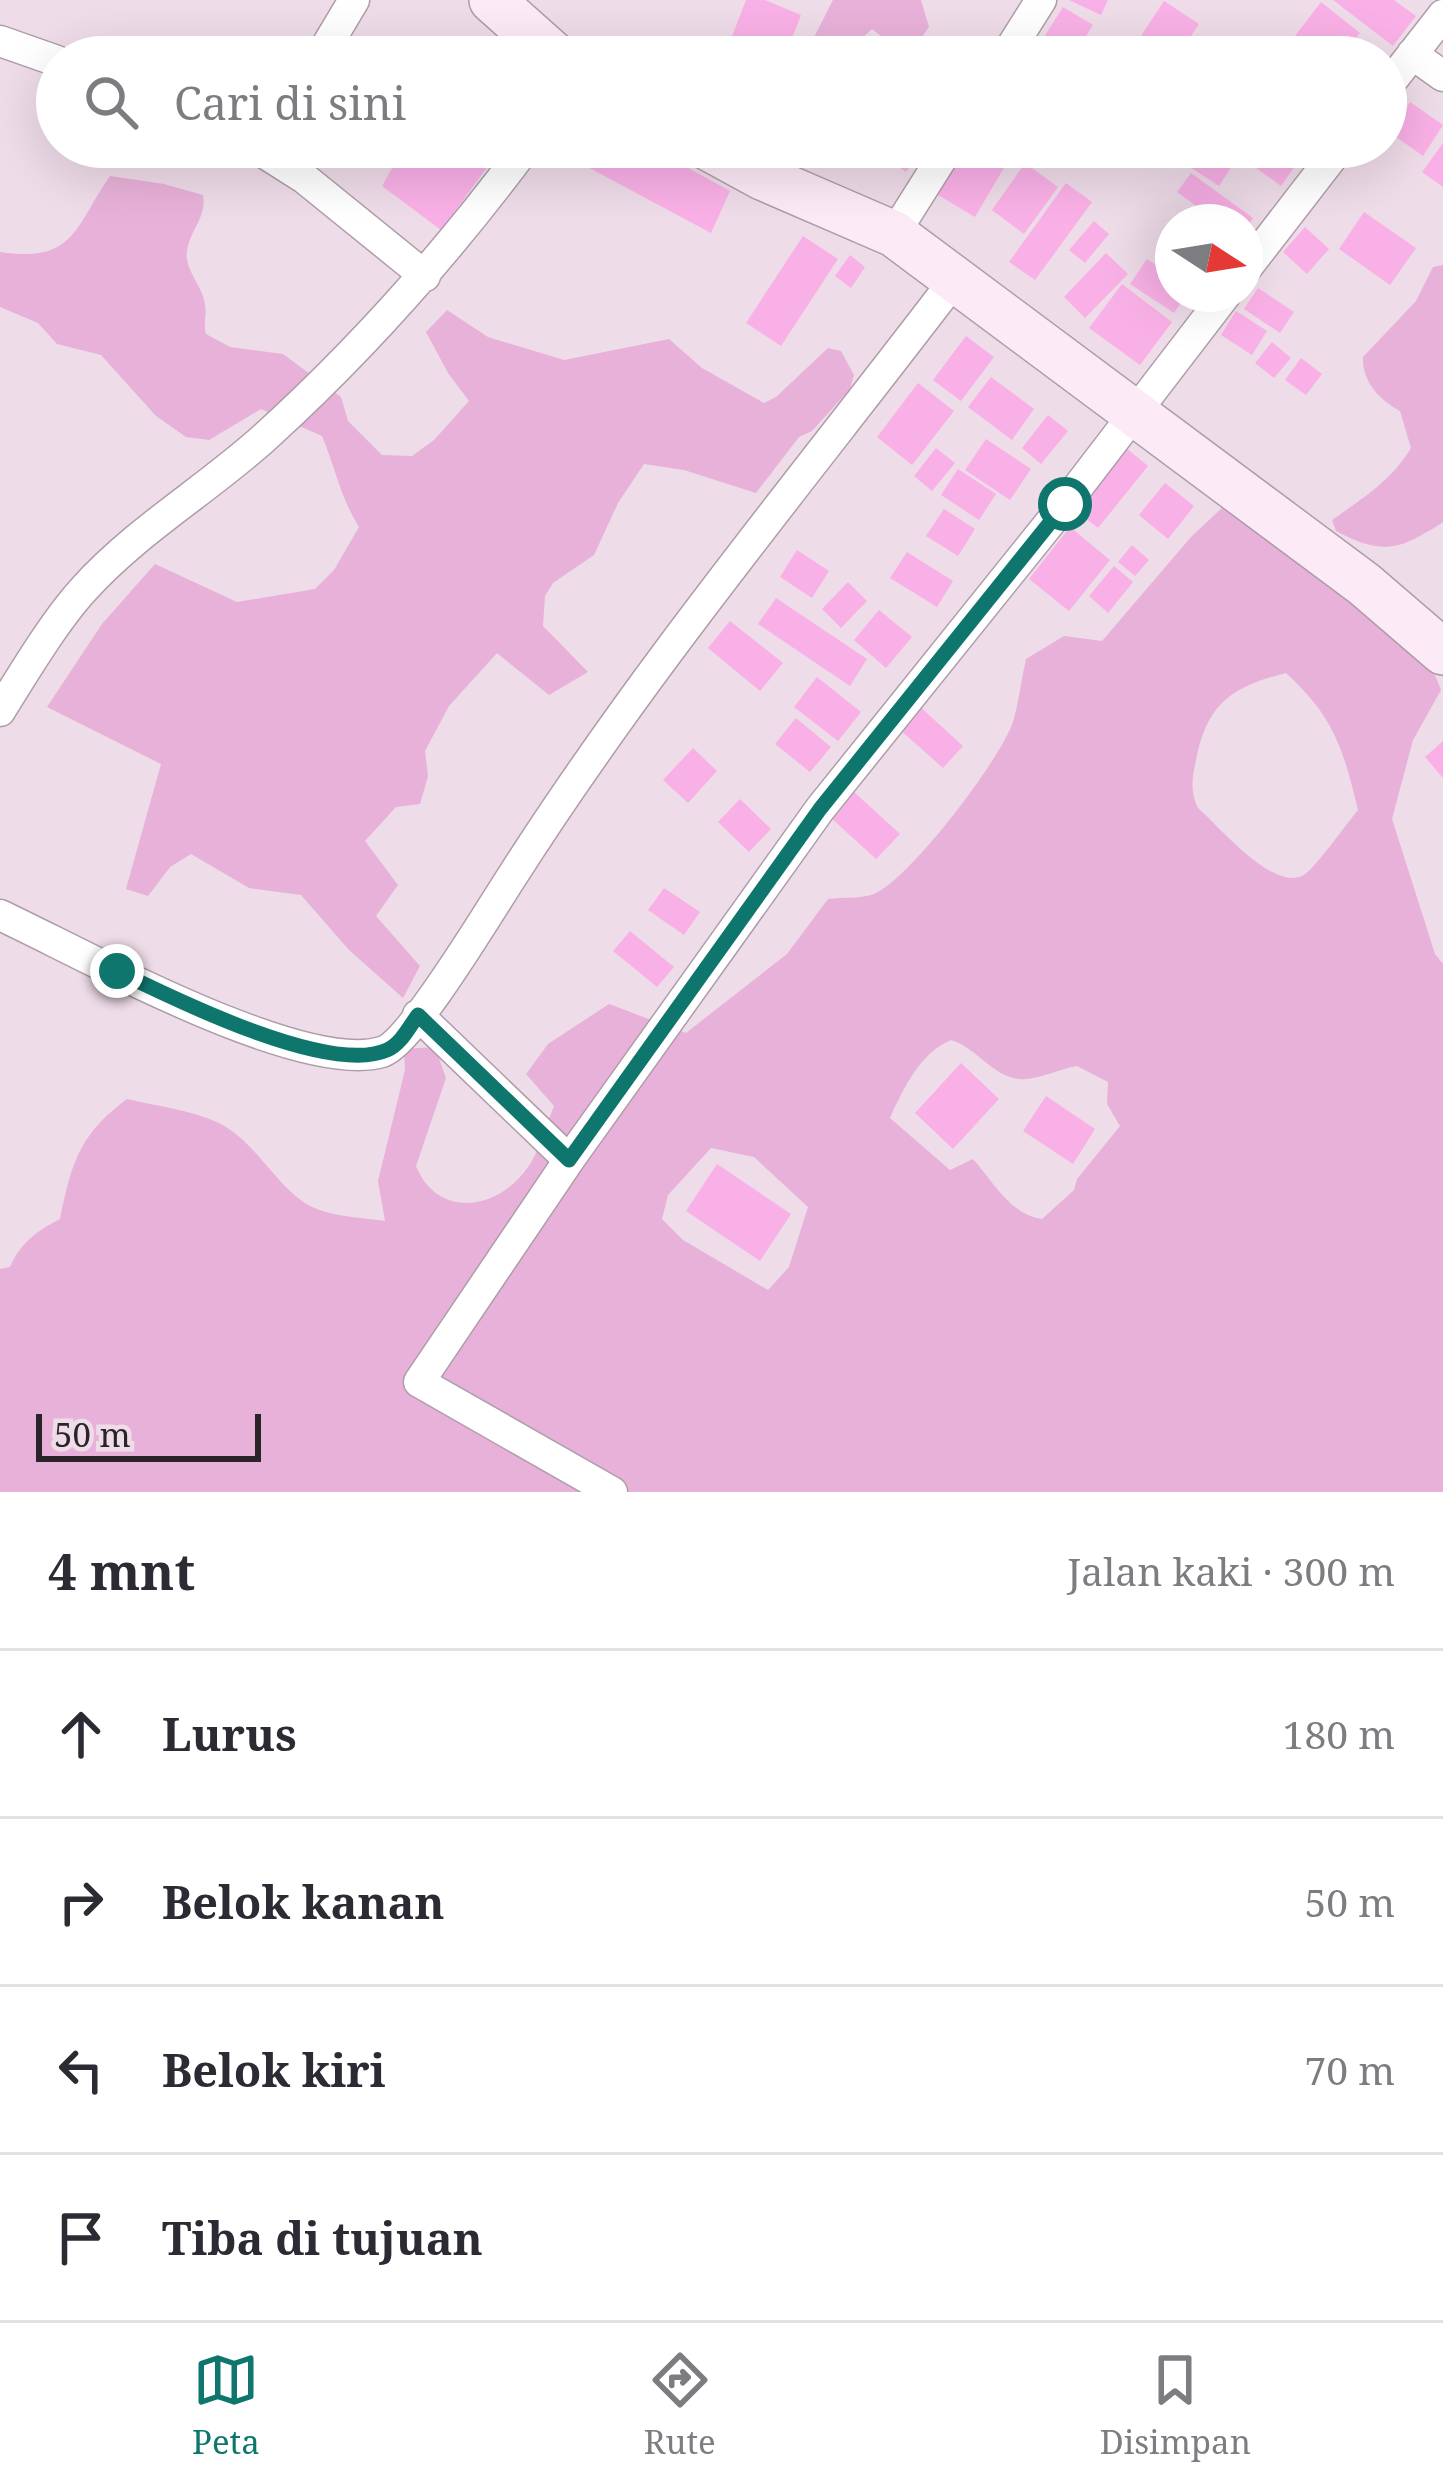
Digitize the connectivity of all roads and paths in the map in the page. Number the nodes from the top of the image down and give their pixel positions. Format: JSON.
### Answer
{"nodes":[{"id":1,"x":354,"y":0,"type":"edge"},
{"id":2,"x":492,"y":0,"type":"edge"},
{"id":3,"x":1041,"y":0,"type":"edge"},
{"id":4,"x":1443,"y":14,"type":"edge"},
{"id":5,"x":333,"y":36,"type":"edge"},
{"id":6,"x":532,"y":36,"type":"edge"},
{"id":7,"x":1018,"y":36,"type":"edge"},
{"id":8,"x":0,"y":41,"type":"edge"},
{"id":9,"x":36,"y":54,"type":"edge"},
{"id":10,"x":1412,"y":54,"type":"junction"},
{"id":11,"x":1407,"y":61,"type":"edge"},
{"id":12,"x":1443,"y":76,"type":"edge"},
{"id":13,"x":290,"y":168,"type":"edge"},
{"id":14,"x":509,"y":168,"type":"edge"},
{"id":15,"x":746,"y":168,"type":"edge"},
{"id":16,"x":936,"y":168,"type":"edge"},
{"id":17,"x":1324,"y":168,"type":"edge"},
{"id":18,"x":895,"y":234,"type":"junction"},
{"id":19,"x":1263,"y":247,"type":"edge"},
{"id":20,"x":424,"y":276,"type":"junction"},
{"id":21,"x":956,"y":278,"type":"junction"},
{"id":22,"x":1212,"y":312,"type":"edge"},
{"id":23,"x":1133,"y":414,"type":"junction"},
{"id":24,"x":1443,"y":652,"type":"edge"},
{"id":25,"x":0,"y":711,"type":"edge"},
{"id":26,"x":0,"y":915,"type":"edge"},
{"id":27,"x":418,"y":1015,"type":"junction"},
{"id":28,"x":569,"y":1160,"type":"junction"},
{"id":29,"x":612,"y":1492,"type":"edge"}],
"edges":[{"from":1,"to":5,"type":"street"},
{"from":2,"to":6,"type":"main road"},
{"from":3,"to":7,"type":"street"},
{"from":4,"to":10,"type":"street"},
{"from":8,"to":9,"type":"street"},
{"from":10,"to":11,"type":"street"},
{"from":10,"to":12,"type":"street"},
{"from":13,"to":20,"type":"street"},
{"from":14,"to":20,"type":"street"},
{"from":15,"to":18,"type":"main road"},
{"from":16,"to":18,"type":"street"},
{"from":17,"to":19,"type":"street"},
{"from":18,"to":21,"type":"main road"},
{"from":20,"to":25,"type":"street"},
{"from":21,"to":23,"type":"main road"},
{"from":21,"to":27,"type":"street"},
{"from":22,"to":23,"type":"street"},
{"from":23,"to":24,"type":"main road"},
{"from":23,"to":28,"type":"street"},
{"from":26,"to":27,"type":"street"},
{"from":27,"to":28,"type":"street"},
{"from":28,"to":29,"type":"street"}]}
